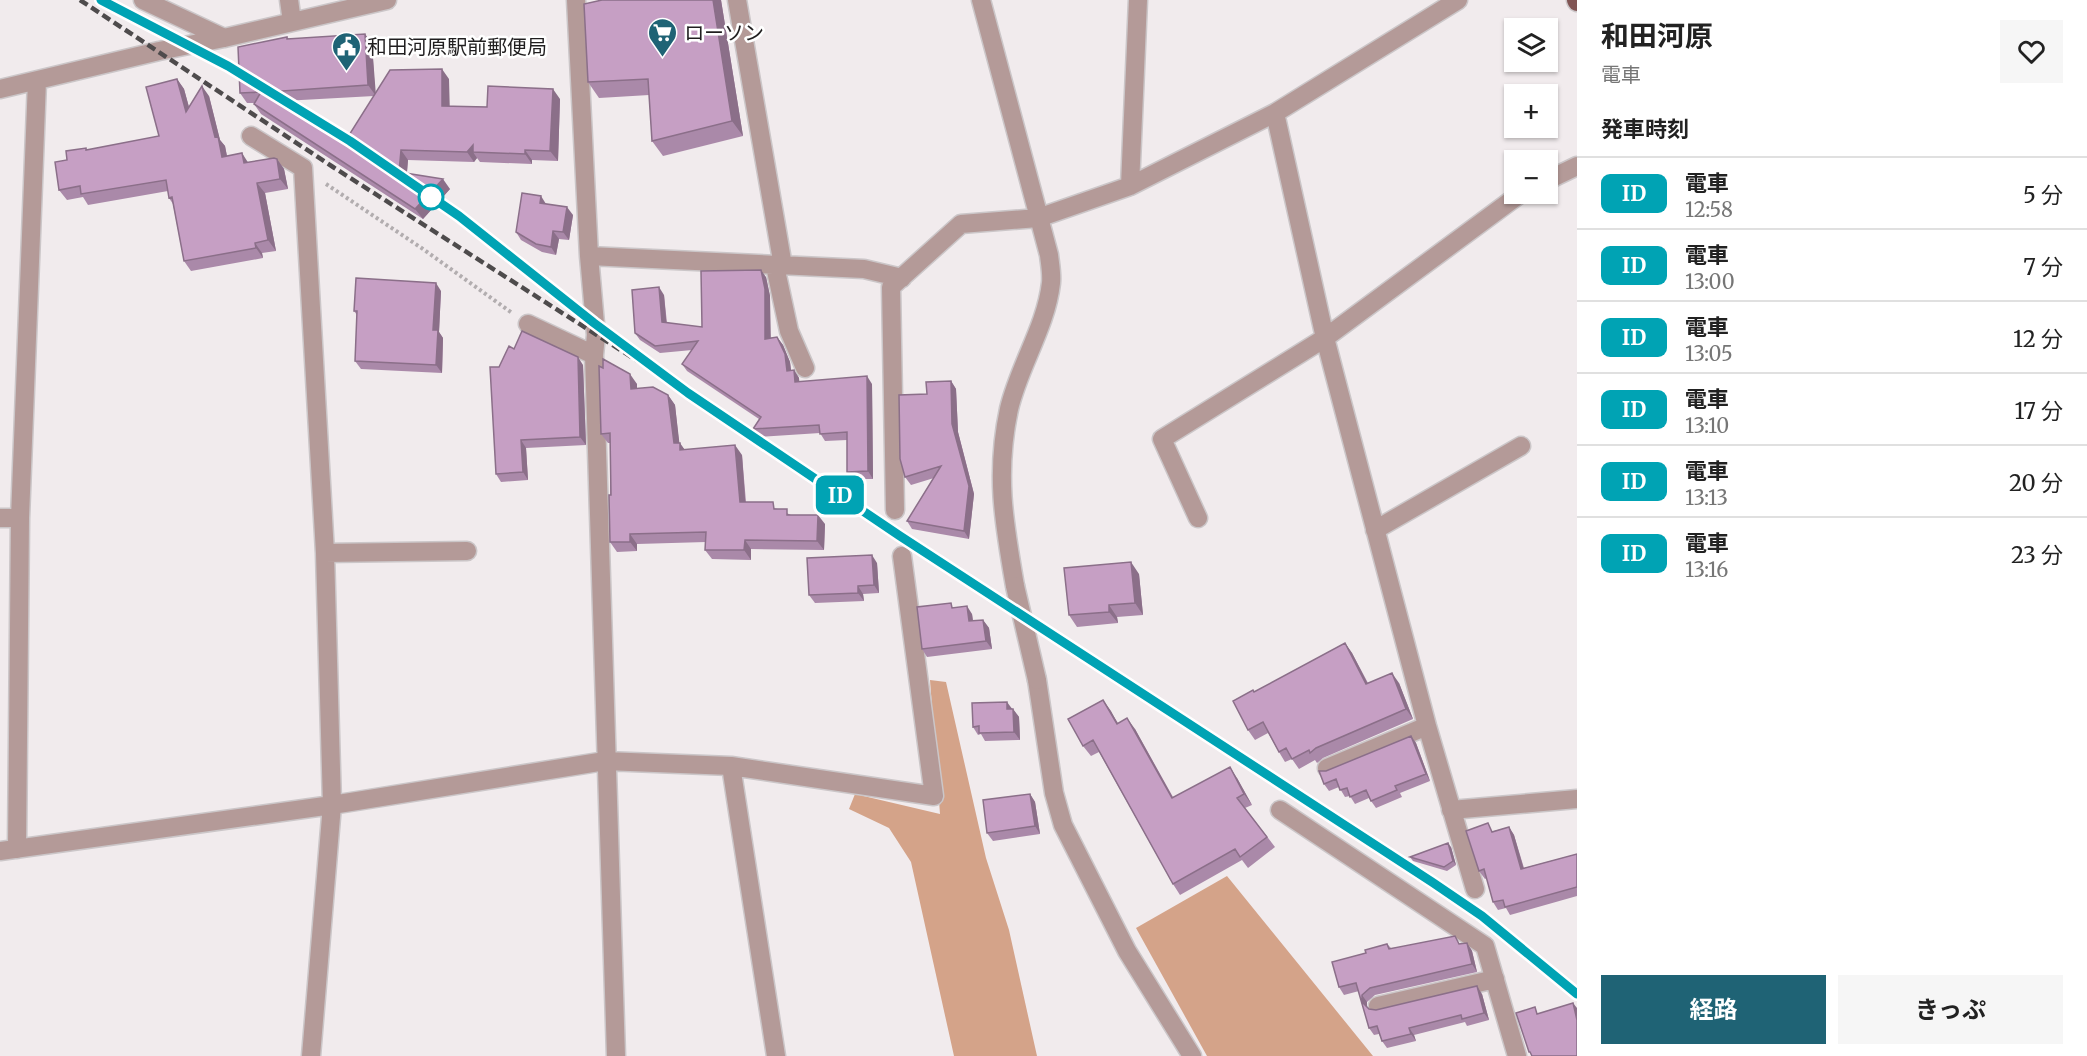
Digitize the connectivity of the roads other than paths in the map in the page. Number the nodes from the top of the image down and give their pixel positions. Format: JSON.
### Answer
{"nodes":[{"id":1,"x":143,"y":0,"type":"edge"},
{"id":2,"x":289,"y":0,"type":"edge"},
{"id":3,"x":387,"y":0,"type":"edge"},
{"id":4,"x":576,"y":0,"type":"edge"},
{"id":5,"x":736,"y":0,"type":"edge"},
{"id":6,"x":981,"y":0,"type":"edge"},
{"id":7,"x":1138,"y":0,"type":"edge"},
{"id":8,"x":1458,"y":0,"type":"edge"},
{"id":9,"x":292,"y":22,"type":"junction"},
{"id":10,"x":224,"y":38,"type":"junction"},
{"id":11,"x":37,"y":81,"type":"junction"},
{"id":12,"x":0,"y":89,"type":"edge"},
{"id":13,"x":1275,"y":113,"type":"junction"},
{"id":14,"x":251,"y":136,"type":"dead end"},
{"id":15,"x":1577,"y":166,"type":"edge"},
{"id":16,"x":1558,"y":175,"type":"edge"},
{"id":17,"x":1130,"y":186,"type":"junction"},
{"id":18,"x":1506,"y":204,"type":"edge"},
{"id":19,"x":1038,"y":218,"type":"junction"},
{"id":20,"x":589,"y":256,"type":"junction"},
{"id":21,"x":779,"y":266,"type":"junction"},
{"id":22,"x":902,"y":278,"type":"junction"},
{"id":23,"x":528,"y":324,"type":"road end"},
{"id":24,"x":1325,"y":338,"type":"junction"},
{"id":25,"x":594,"y":355,"type":"junction"},
{"id":26,"x":805,"y":369,"type":"dead end"},
{"id":27,"x":1521,"y":446,"type":"dead end"},
{"id":28,"x":895,"y":510,"type":"dead end"},
{"id":29,"x":0,"y":518,"type":"edge"},
{"id":30,"x":20,"y":518,"type":"junction"},
{"id":31,"x":1198,"y":518,"type":"dead end"},
{"id":32,"x":1375,"y":530,"type":"junction"},
{"id":33,"x":468,"y":551,"type":"dead end"},
{"id":34,"x":325,"y":553,"type":"junction"},
{"id":35,"x":902,"y":556,"type":"dead end"},
{"id":36,"x":1427,"y":726,"type":"junction"},
{"id":37,"x":606,"y":761,"type":"junction"},
{"id":38,"x":731,"y":766,"type":"junction"},
{"id":39,"x":1327,"y":768,"type":"edge"},
{"id":40,"x":1577,"y":799,"type":"edge"},
{"id":41,"x":332,"y":805,"type":"junction"},
{"id":42,"x":1280,"y":810,"type":"dead end"},
{"id":43,"x":1451,"y":810,"type":"junction"},
{"id":44,"x":9,"y":850,"type":"edge"},
{"id":45,"x":1474,"y":889,"type":"dead end"},
{"id":46,"x":1495,"y":979,"type":"junction"},
{"id":47,"x":1378,"y":1006,"type":"dead end"},
{"id":48,"x":311,"y":1056,"type":"edge"},
{"id":49,"x":616,"y":1056,"type":"edge"},
{"id":50,"x":776,"y":1056,"type":"edge"},
{"id":51,"x":1192,"y":1056,"type":"edge"},
{"id":52,"x":1517,"y":1056,"type":"edge"}],
"edges":[{"from":1,"to":10,"type":"street"},
{"from":2,"to":9,"type":"street"},
{"from":3,"to":9,"type":"street"},
{"from":4,"to":20,"type":"street"},
{"from":5,"to":21,"type":"street"},
{"from":6,"to":19,"type":"street"},
{"from":7,"to":17,"type":"street"},
{"from":8,"to":13,"type":"street"},
{"from":9,"to":10,"type":"street"},
{"from":10,"to":11,"type":"street"},
{"from":11,"to":12,"type":"street"},
{"from":11,"to":30,"type":"street"},
{"from":13,"to":17,"type":"street"},
{"from":13,"to":24,"type":"street"},
{"from":14,"to":34,"type":"street"},
{"from":15,"to":16,"type":"street"},
{"from":17,"to":19,"type":"street"},
{"from":18,"to":24,"type":"street"},
{"from":19,"to":22,"type":"street"},
{"from":19,"to":51,"type":"street","bridge":true},
{"from":20,"to":21,"type":"street"},
{"from":20,"to":25,"type":"street"},
{"from":21,"to":22,"type":"street"},
{"from":21,"to":26,"type":"street"},
{"from":22,"to":28,"type":"street"},
{"from":23,"to":25,"type":"street"},
{"from":24,"to":31,"type":"street"},
{"from":24,"to":32,"type":"street"},
{"from":25,"to":37,"type":"street"},
{"from":27,"to":32,"type":"street"},
{"from":29,"to":30,"type":"street"},
{"from":30,"to":44,"type":"street"},
{"from":32,"to":36,"type":"street"},
{"from":33,"to":34,"type":"street"},
{"from":34,"to":41,"type":"street"},
{"from":35,"to":38,"type":"street"},
{"from":36,"to":39,"type":"street"},
{"from":36,"to":43,"type":"street"},
{"from":37,"to":38,"type":"street"},
{"from":37,"to":41,"type":"street"},
{"from":37,"to":49,"type":"street"},
{"from":38,"to":50,"type":"street"},
{"from":40,"to":43,"type":"street"},
{"from":41,"to":44,"type":"street"},
{"from":41,"to":48,"type":"street"},
{"from":42,"to":46,"type":"street"},
{"from":43,"to":45,"type":"street"},
{"from":46,"to":47,"type":"street"},
{"from":46,"to":52,"type":"street"}]}
